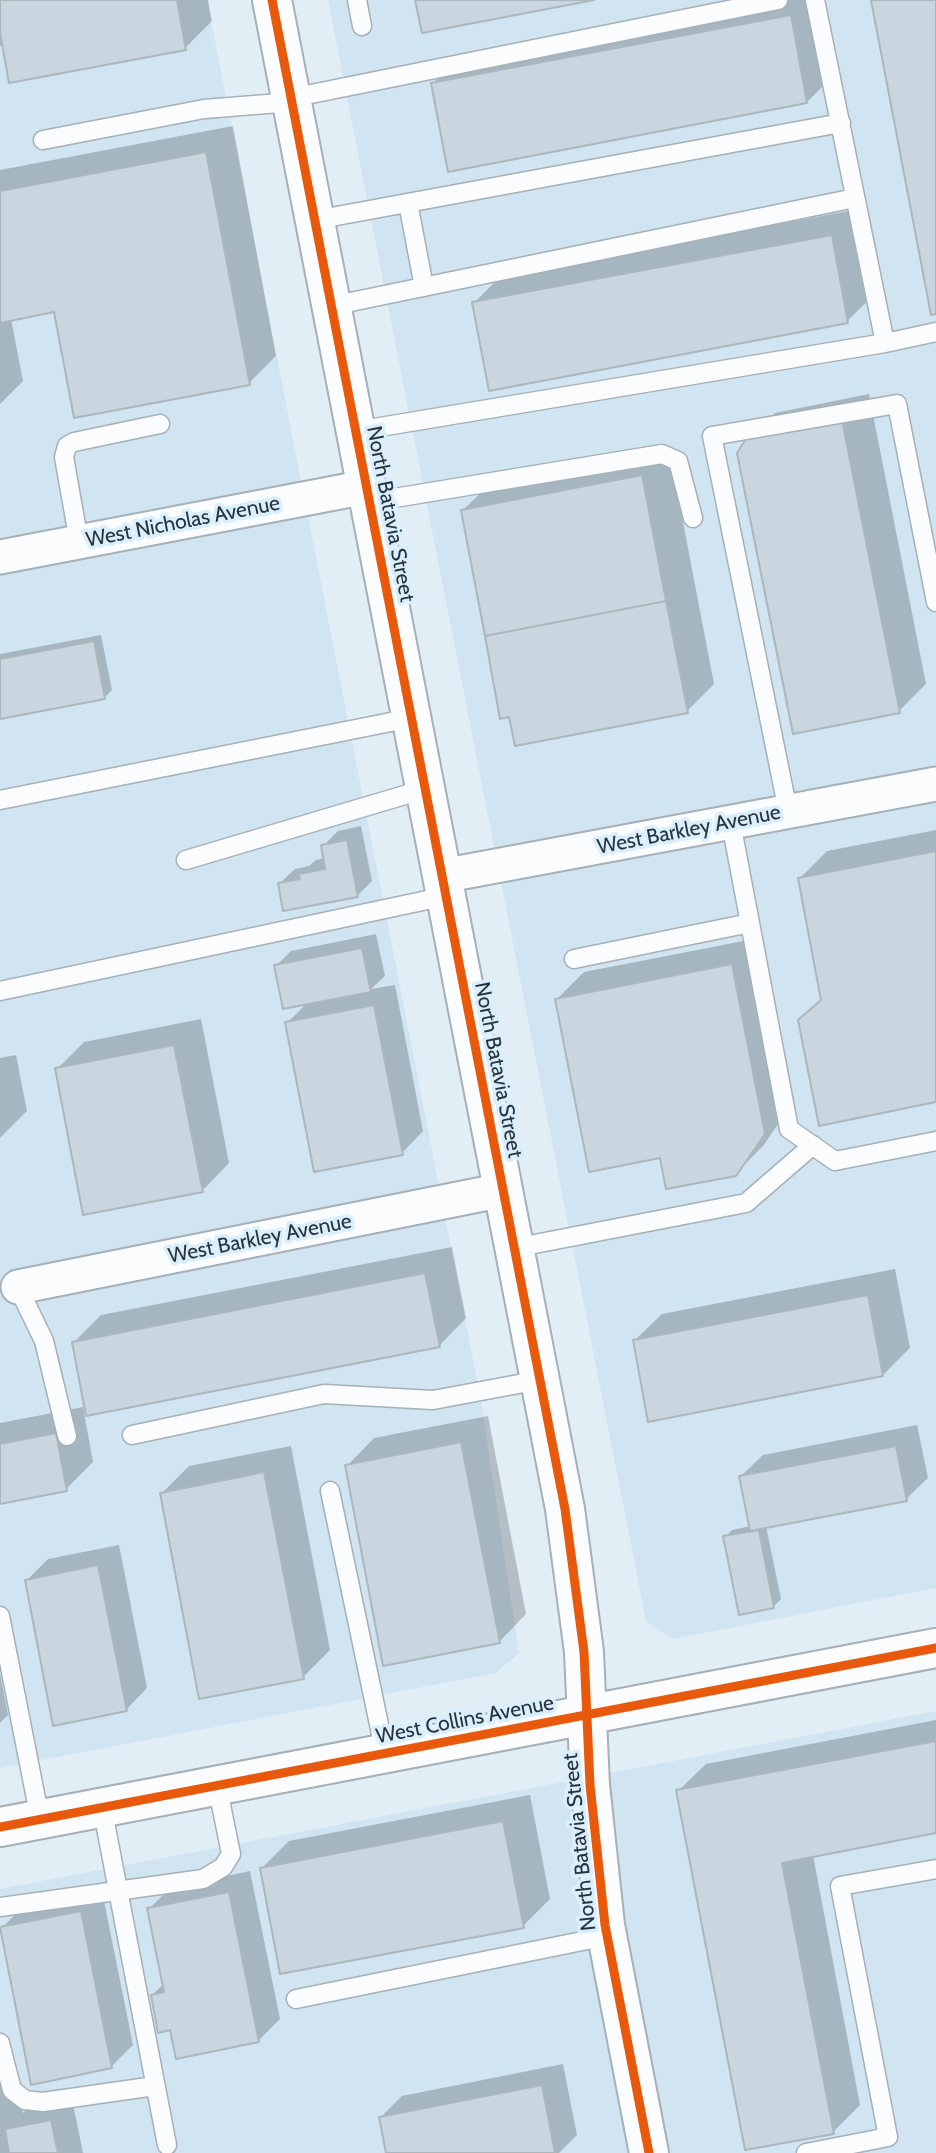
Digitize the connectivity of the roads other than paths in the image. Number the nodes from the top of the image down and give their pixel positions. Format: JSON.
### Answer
{"nodes":[{"id":1,"x":272,"y":0,"type":"edge"},
{"id":2,"x":357,"y":0,"type":"edge"},
{"id":3,"x":778,"y":0,"type":"edge"},
{"id":4,"x":815,"y":0,"type":"edge"},
{"id":5,"x":362,"y":26,"type":"dead end"},
{"id":6,"x":291,"y":100,"type":"junction"},
{"id":7,"x":841,"y":123,"type":"junction"},
{"id":8,"x":43,"y":140,"type":"dead end"},
{"id":9,"x":855,"y":198,"type":"junction"},
{"id":10,"x":408,"y":203,"type":"junction"},
{"id":11,"x":315,"y":220,"type":"junction"},
{"id":12,"x":424,"y":287,"type":"junction"},
{"id":13,"x":331,"y":306,"type":"junction"},
{"id":14,"x":936,"y":332,"type":"edge"},
{"id":15,"x":885,"y":343,"type":"junction"},
{"id":16,"x":160,"y":424,"type":"dead end"},
{"id":17,"x":356,"y":431,"type":"junction"},
{"id":18,"x":368,"y":495,"type":"junction"},
{"id":19,"x":692,"y":518,"type":"dead end"},
{"id":20,"x":79,"y":542,"type":"junction"},
{"id":21,"x":0,"y":556,"type":"edge"},
{"id":22,"x":936,"y":602,"type":"edge"},
{"id":23,"x":411,"y":718,"type":"junction"},
{"id":24,"x":936,"y":783,"type":"edge"},
{"id":25,"x":425,"y":789,"type":"junction"},
{"id":26,"x":0,"y":800,"type":"edge"},
{"id":27,"x":788,"y":811,"type":"junction"},
{"id":28,"x":731,"y":822,"type":"junction"},
{"id":29,"x":186,"y":860,"type":"dead end"},
{"id":30,"x":444,"y":886,"type":"junction"},
{"id":31,"x":750,"y":923,"type":"junction"},
{"id":32,"x":574,"y":959,"type":"dead end"},
{"id":33,"x":0,"y":991,"type":"edge"},
{"id":34,"x":936,"y":1141,"type":"edge"},
{"id":35,"x":813,"y":1145,"type":"junction"},
{"id":36,"x":503,"y":1190,"type":"junction"},
{"id":37,"x":514,"y":1248,"type":"junction"},
{"id":38,"x":18,"y":1287,"type":"joint"},
{"id":39,"x":540,"y":1380,"type":"junction"},
{"id":40,"x":132,"y":1435,"type":"dead end"},
{"id":41,"x":67,"y":1436,"type":"dead end"},
{"id":42,"x":330,"y":1491,"type":"dead end"},
{"id":43,"x":0,"y":1616,"type":"edge"},
{"id":44,"x":936,"y":1648,"type":"edge"},
{"id":45,"x":587,"y":1715,"type":"junction"},
{"id":46,"x":385,"y":1753,"type":"junction"},
{"id":47,"x":217,"y":1785,"type":"junction"},
{"id":48,"x":102,"y":1807,"type":"junction"},
{"id":49,"x":40,"y":1819,"type":"junction"},
{"id":50,"x":0,"y":1827,"type":"edge"},
{"id":51,"x":936,"y":1868,"type":"edge"},
{"id":52,"x":118,"y":1891,"type":"junction"},
{"id":53,"x":0,"y":1907,"type":"edge"},
{"id":54,"x":607,"y":1936,"type":"junction"},
{"id":55,"x":296,"y":1999,"type":"dead end"},
{"id":56,"x":0,"y":2043,"type":"edge"},
{"id":57,"x":155,"y":2085,"type":"junction"},
{"id":58,"x":167,"y":2145,"type":"dead end"},
{"id":59,"x":649,"y":2153,"type":"edge"},
{"id":60,"x":806,"y":2153,"type":"edge"}],
"edges":[{"from":1,"to":6,"type":"street","name":"North Batavia Street"},
{"from":2,"to":5,"type":"lane"},
{"from":3,"to":6,"type":"lane"},
{"from":4,"to":7,"type":"lane"},
{"from":6,"to":8,"type":"lane"},
{"from":6,"to":11,"type":"street","name":"North Batavia Street"},
{"from":7,"to":9,"type":"lane"},
{"from":7,"to":10,"type":"lane"},
{"from":9,"to":12,"type":"lane"},
{"from":9,"to":15,"type":"lane"},
{"from":10,"to":11,"type":"lane"},
{"from":10,"to":12,"type":"lane"},
{"from":11,"to":13,"type":"street","name":"North Batavia Street"},
{"from":12,"to":13,"type":"lane"},
{"from":13,"to":17,"type":"street","name":"North Batavia Street"},
{"from":14,"to":15,"type":"lane"},
{"from":15,"to":17,"type":"lane"},
{"from":16,"to":20,"type":"lane"},
{"from":17,"to":18,"type":"street","name":"North Batavia Street"},
{"from":18,"to":19,"type":"lane"},
{"from":18,"to":20,"type":"street","name":"West Nicholas Avenue"},
{"from":18,"to":23,"type":"street","name":"North Batavia Street"},
{"from":20,"to":21,"type":"street","name":"West Nicholas Avenue"},
{"from":22,"to":27,"type":"lane"},
{"from":23,"to":25,"type":"street","name":"North Batavia Street"},
{"from":23,"to":26,"type":"lane"},
{"from":24,"to":27,"type":"street","name":"West Barkley Avenue"},
{"from":25,"to":29,"type":"lane"},
{"from":25,"to":30,"type":"street","name":"North Batavia Street"},
{"from":27,"to":28,"type":"street","name":"West Barkley Avenue"},
{"from":28,"to":30,"type":"street","name":"West Barkley Avenue"},
{"from":28,"to":31,"type":"lane"},
{"from":30,"to":33,"type":"lane"},
{"from":30,"to":36,"type":"street","name":"North Batavia Street"},
{"from":31,"to":32,"type":"lane"},
{"from":31,"to":35,"type":"lane"},
{"from":34,"to":35,"type":"lane"},
{"from":35,"to":37,"type":"lane"},
{"from":36,"to":37,"type":"street","name":"North Batavia Street"},
{"from":36,"to":38,"type":"street","name":"West Barkley Avenue"},
{"from":37,"to":39,"type":"street","name":"North Batavia Street"},
{"from":38,"to":41,"type":"lane"},
{"from":39,"to":40,"type":"lane"},
{"from":39,"to":45,"type":"street","name":"North Batavia Street"},
{"from":42,"to":46,"type":"lane"},
{"from":43,"to":49,"type":"lane"},
{"from":44,"to":45,"type":"street","name":"West Collins Avenue"},
{"from":45,"to":46,"type":"street","name":"West Collins Avenue"},
{"from":45,"to":54,"type":"street","name":"North Batavia Street"},
{"from":46,"to":47,"type":"street","name":"West Collins Avenue"},
{"from":47,"to":48,"type":"street","name":"West Collins Avenue"},
{"from":47,"to":52,"type":"lane"},
{"from":48,"to":49,"type":"street","name":"West Collins Avenue"},
{"from":48,"to":52,"type":"lane"},
{"from":49,"to":50,"type":"street","name":"West Collins Avenue"},
{"from":51,"to":60,"type":"lane"},
{"from":52,"to":53,"type":"lane"},
{"from":52,"to":57,"type":"lane"},
{"from":54,"to":55,"type":"lane"},
{"from":54,"to":59,"type":"street","name":"North Batavia Street"},
{"from":56,"to":57,"type":"lane"},
{"from":57,"to":58,"type":"lane"}]}
